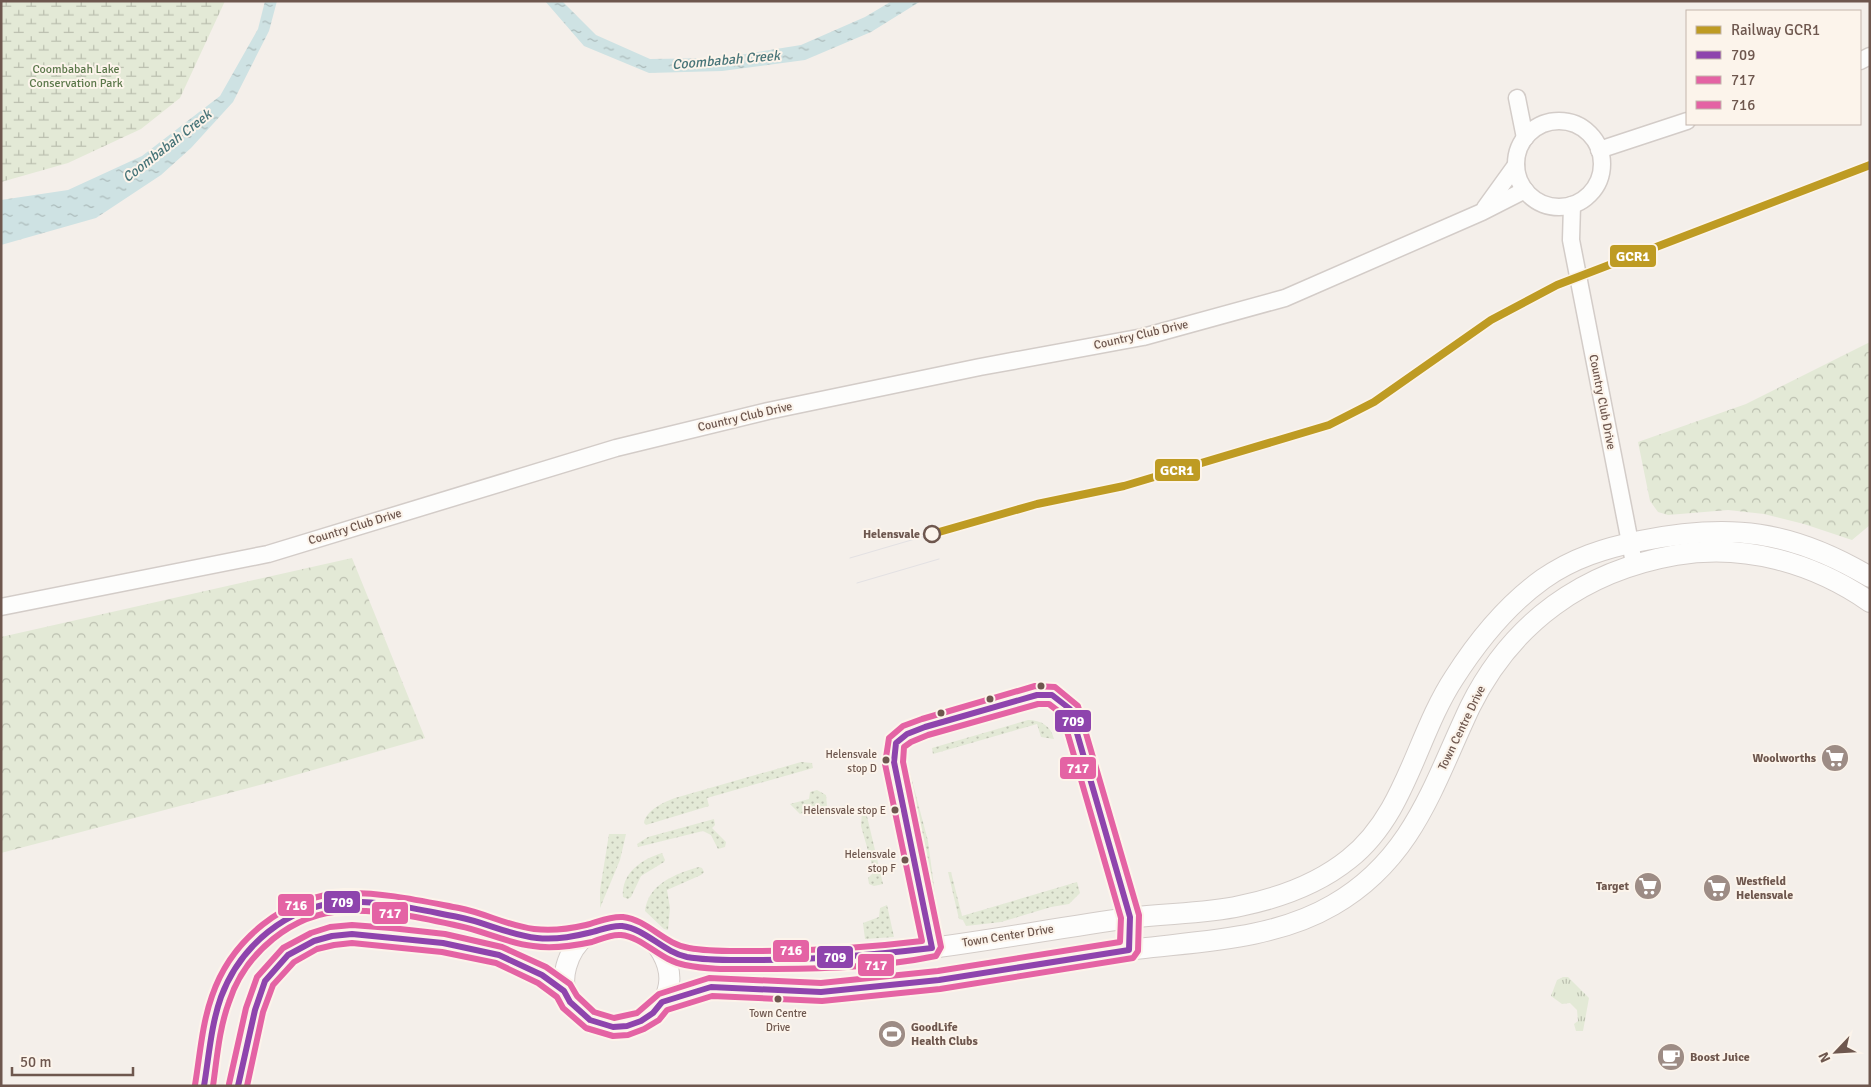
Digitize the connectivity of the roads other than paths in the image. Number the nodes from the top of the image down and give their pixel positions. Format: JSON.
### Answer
{"nodes":[{"id":1,"x":1686,"y":121,"type":"edge"},
{"id":2,"x":1542,"y":125,"type":"junction"},
{"id":3,"x":1525,"y":138,"type":"junction"},
{"id":4,"x":1600,"y":150,"type":"junction"},
{"id":5,"x":1516,"y":165,"type":"junction"},
{"id":6,"x":1525,"y":190,"type":"junction"},
{"id":7,"x":1550,"y":205,"type":"junction"},
{"id":8,"x":1572,"y":205,"type":"junction"},
{"id":9,"x":1482,"y":212,"type":"junction"},
{"id":10,"x":1571,"y":240,"type":"junction"},
{"id":11,"x":1629,"y":543,"type":"junction"},
{"id":12,"x":1634,"y":563,"type":"junction"},
{"id":13,"x":1870,"y":576,"type":"edge"},
{"id":14,"x":1870,"y":602,"type":"edge"},
{"id":15,"x":1,"y":607,"type":"edge"},
{"id":16,"x":587,"y":934,"type":"junction"},
{"id":17,"x":656,"y":943,"type":"junction"},
{"id":18,"x":932,"y":948,"type":"junction"},
{"id":19,"x":939,"y":980,"type":"junction"},
{"id":20,"x":564,"y":990,"type":"junction"},
{"id":21,"x":662,"y":1002,"type":"junction"},
{"id":22,"x":204,"y":1086,"type":"edge"},
{"id":23,"x":238,"y":1086,"type":"edge"}],
"edges":[{"from":1,"to":4,"type":"street"},
{"from":2,"to":3,"type":"street"},
{"from":2,"to":3,"type":"street"},
{"from":2,"to":4,"type":"street"},
{"from":3,"to":5,"type":"street"},
{"from":4,"to":8,"type":"street"},
{"from":5,"to":6,"type":"street"},
{"from":5,"to":9,"type":"street"},
{"from":6,"to":7,"type":"street","name":"Country Club Drive"},
{"from":6,"to":9,"type":"street","name":"Country Club Drive"},
{"from":7,"to":8,"type":"street","name":"Country Club Drive"},
{"from":7,"to":10,"type":"street","name":"Country Club Drive"},
{"from":8,"to":10,"type":"street","name":"Country Club Drive"},
{"from":9,"to":15,"type":"street","name":"Country Club Drive"},
{"from":10,"to":11,"type":"street","name":"Country Club Drive"},
{"from":11,"to":12,"type":"street","name":"Country Club Drive"},
{"from":11,"to":13,"type":"street"},
{"from":11,"to":18,"type":"street","name":"Town Center Drive"},
{"from":12,"to":14,"type":"street","name":"Town Centre Drive"},
{"from":12,"to":19,"type":"street","name":"Town Centre Drive"},
{"from":16,"to":17,"type":"street"},
{"from":16,"to":20,"type":"street"},
{"from":16,"to":22,"type":"street"},
{"from":17,"to":18,"type":"street","name":"Town Center Drive"},
{"from":17,"to":21,"type":"street"},
{"from":18,"to":19,"type":"street"},
{"from":19,"to":21,"type":"street"},
{"from":20,"to":21,"type":"street"},
{"from":20,"to":23,"type":"street"}]}
